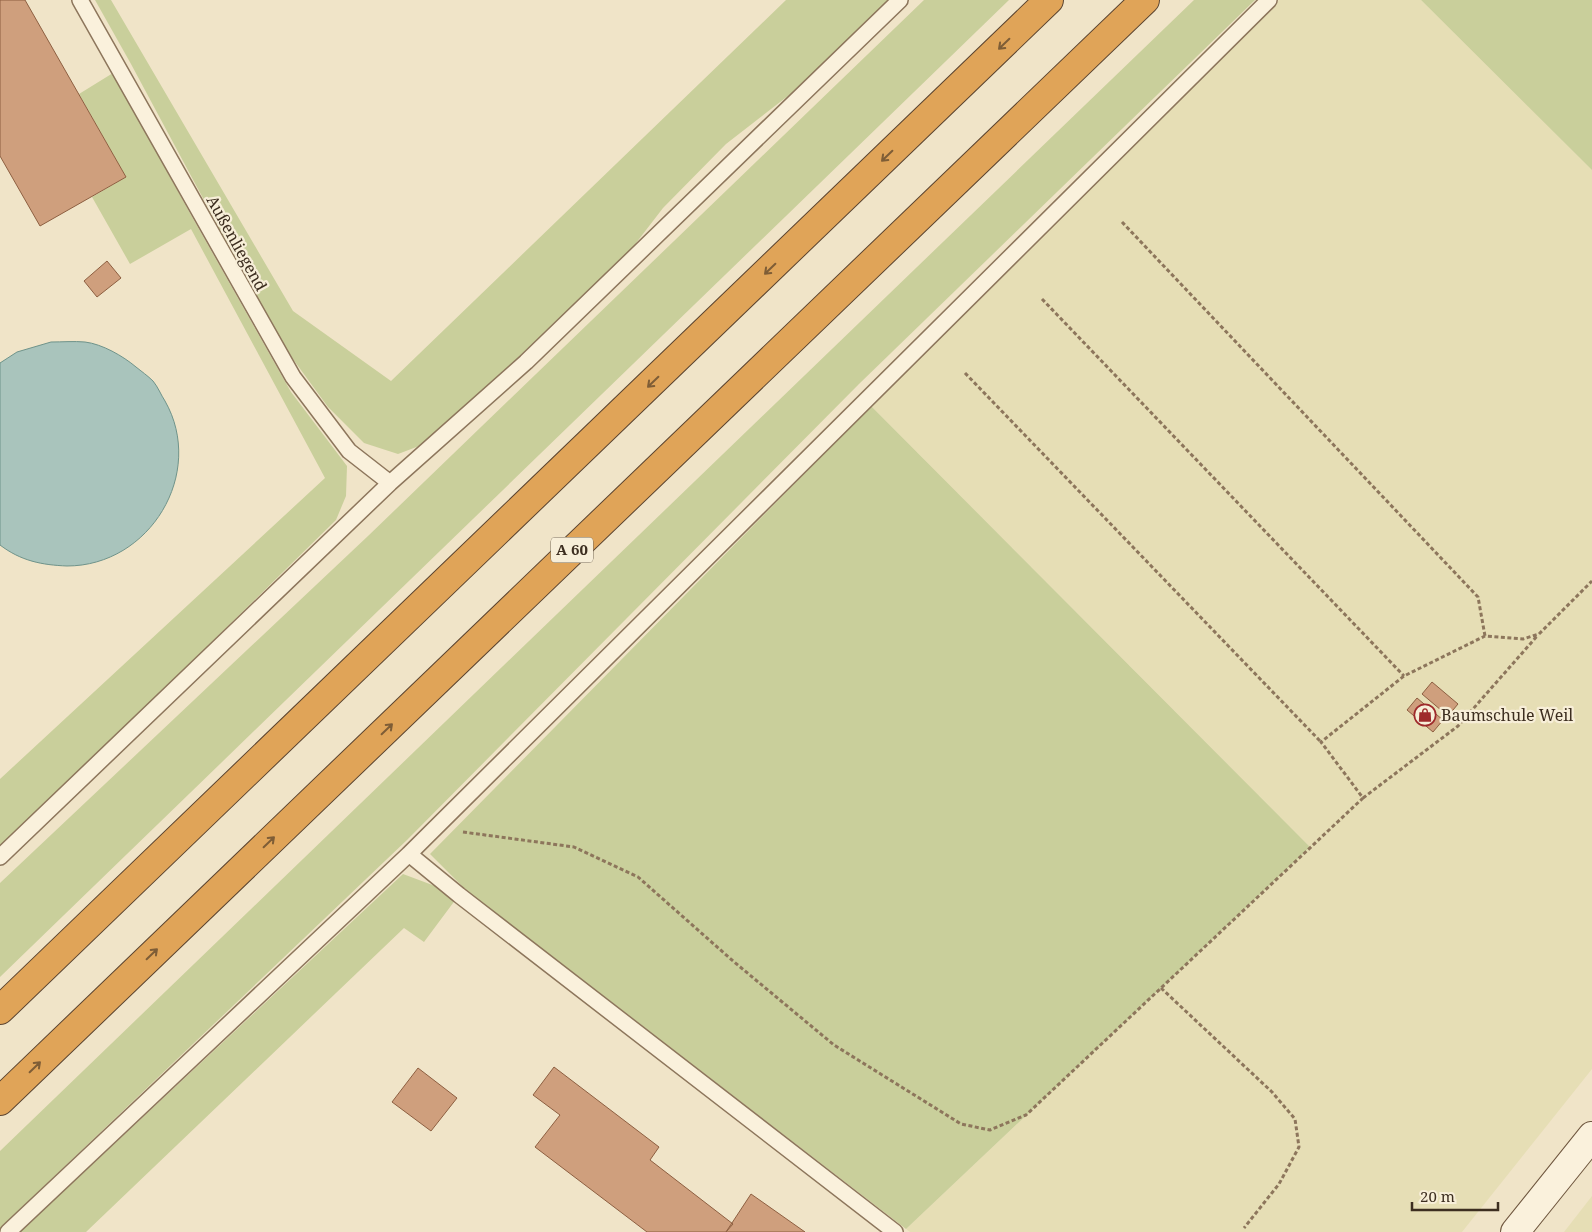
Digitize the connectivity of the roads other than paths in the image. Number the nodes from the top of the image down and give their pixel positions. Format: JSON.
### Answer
{"nodes":[{"id":1,"x":80,"y":0,"type":"edge"},
{"id":2,"x":900,"y":0,"type":"edge"},
{"id":3,"x":1049,"y":0,"type":"edge"},
{"id":4,"x":1145,"y":0,"type":"edge"},
{"id":5,"x":1269,"y":0,"type":"edge"},
{"id":6,"x":390,"y":482,"type":"junction"},
{"id":7,"x":409,"y":854,"type":"junction"},
{"id":8,"x":0,"y":857,"type":"edge"},
{"id":9,"x":0,"y":1010,"type":"edge"},
{"id":10,"x":0,"y":1101,"type":"edge"},
{"id":11,"x":1592,"y":1136,"type":"edge"},
{"id":12,"x":8,"y":1232,"type":"edge"},
{"id":13,"x":895,"y":1232,"type":"edge"},
{"id":14,"x":1515,"y":1232,"type":"edge"}],
"edges":[{"from":1,"to":6,"type":"lane","name":"Außenliegend"},
{"from":2,"to":6,"type":"lane"},
{"from":3,"to":9,"type":"highway","one_way":true},
{"from":10,"to":4,"type":"highway","number":"A 60","one_way":true},
{"from":5,"to":7,"type":"lane"},
{"from":6,"to":8,"type":"lane"},
{"from":7,"to":12,"type":"lane"},
{"from":7,"to":13,"type":"lane"},
{"from":11,"to":14,"type":"main road"}]}
